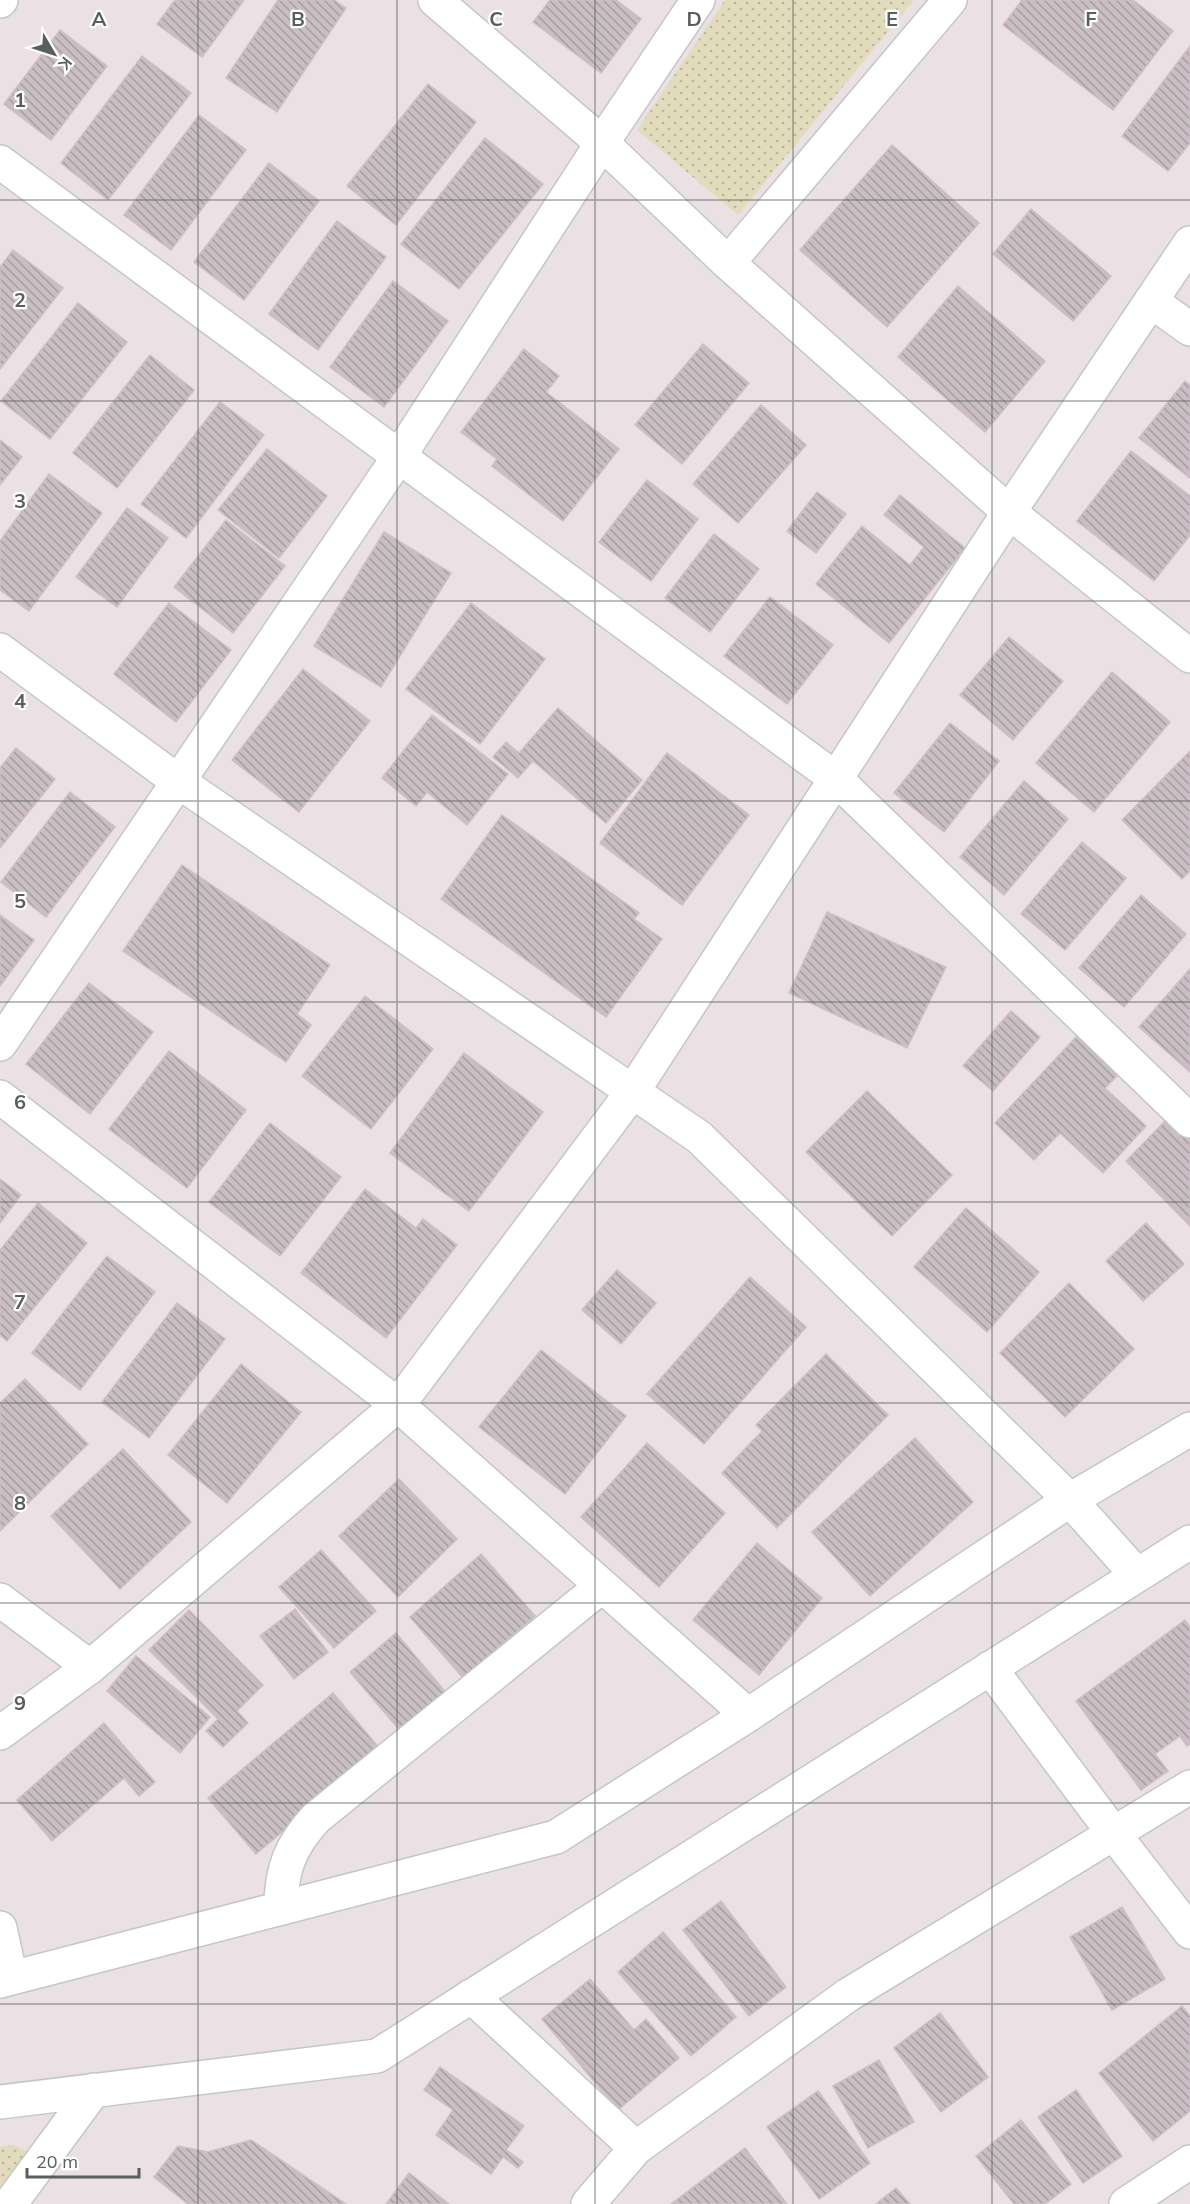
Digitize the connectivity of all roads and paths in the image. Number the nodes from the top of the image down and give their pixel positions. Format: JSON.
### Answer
{"nodes":[{"id":1,"x":435,"y":0,"type":"edge"},
{"id":2,"x":698,"y":0,"type":"edge"},
{"id":3,"x":950,"y":0,"type":"edge"},
{"id":4,"x":602,"y":143,"type":"junction"},
{"id":5,"x":0,"y":162,"type":"edge"},
{"id":6,"x":1190,"y":243,"type":"edge"},
{"id":7,"x":728,"y":263,"type":"junction"},
{"id":8,"x":1151,"y":301,"type":"junction"},
{"id":9,"x":1190,"y":329,"type":"edge"},
{"id":10,"x":400,"y":455,"type":"junction"},
{"id":11,"x":1009,"y":512,"type":"junction"},
{"id":12,"x":0,"y":650,"type":"edge"},
{"id":13,"x":1190,"y":656,"type":"edge"},
{"id":14,"x":835,"y":778,"type":"junction"},
{"id":15,"x":178,"y":782,"type":"junction"},
{"id":16,"x":0,"y":1044,"type":"edge"},
{"id":17,"x":633,"y":1090,"type":"junction"},
{"id":18,"x":0,"y":1097,"type":"edge"},
{"id":19,"x":1190,"y":1121,"type":"edge"},
{"id":20,"x":398,"y":1405,"type":"junction"},
{"id":21,"x":1190,"y":1429,"type":"edge"},
{"id":22,"x":1070,"y":1500,"type":"junction"},
{"id":23,"x":1190,"y":1542,"type":"edge"},
{"id":24,"x":1137,"y":1575,"type":"junction"},
{"id":25,"x":602,"y":1586,"type":"junction"},
{"id":26,"x":0,"y":1600,"type":"edge"},
{"id":27,"x":90,"y":1667,"type":"junction"},
{"id":28,"x":990,"y":1668,"type":"junction"},
{"id":29,"x":748,"y":1715,"type":"junction"},
{"id":30,"x":0,"y":1733,"type":"edge"},
{"id":31,"x":1190,"y":1787,"type":"edge"},
{"id":32,"x":1114,"y":1834,"type":"junction"},
{"id":33,"x":281,"y":1908,"type":"junction"},
{"id":34,"x":0,"y":1928,"type":"edge"},
{"id":35,"x":1190,"y":1932,"type":"edge"},
{"id":36,"x":6,"y":1980,"type":"edge"},
{"id":37,"x":471,"y":1996,"type":"junction"},
{"id":38,"x":94,"y":2090,"type":"junction"},
{"id":39,"x":0,"y":2102,"type":"edge"},
{"id":40,"x":636,"y":2148,"type":"junction"},
{"id":41,"x":1190,"y":2162,"type":"edge"},
{"id":42,"x":10,"y":2204,"type":"edge"},
{"id":43,"x":588,"y":2204,"type":"edge"},
{"id":44,"x":1126,"y":2204,"type":"edge"}],
"edges":[{"from":1,"to":4,"type":"street"},
{"from":2,"to":4,"type":"street"},
{"from":3,"to":7,"type":"street"},
{"from":4,"to":7,"type":"street"},
{"from":4,"to":10,"type":"street"},
{"from":5,"to":10,"type":"street"},
{"from":6,"to":8,"type":"street"},
{"from":7,"to":11,"type":"street"},
{"from":8,"to":9,"type":"street"},
{"from":8,"to":11,"type":"street"},
{"from":10,"to":14,"type":"street"},
{"from":10,"to":15,"type":"street"},
{"from":11,"to":13,"type":"street"},
{"from":11,"to":14,"type":"street"},
{"from":12,"to":15,"type":"street"},
{"from":14,"to":17,"type":"street"},
{"from":14,"to":19,"type":"street"},
{"from":15,"to":16,"type":"street"},
{"from":15,"to":17,"type":"street"},
{"from":17,"to":20,"type":"street"},
{"from":17,"to":22,"type":"street"},
{"from":18,"to":20,"type":"street"},
{"from":20,"to":25,"type":"street"},
{"from":20,"to":27,"type":"street"},
{"from":21,"to":22,"type":"street"},
{"from":22,"to":24,"type":"street"},
{"from":22,"to":29,"type":"street"},
{"from":23,"to":24,"type":"street"},
{"from":24,"to":28,"type":"street"},
{"from":25,"to":29,"type":"street"},
{"from":25,"to":33,"type":"street"},
{"from":26,"to":27,"type":"street"},
{"from":27,"to":30,"type":"street"},
{"from":28,"to":32,"type":"street"},
{"from":28,"to":37,"type":"street"},
{"from":29,"to":33,"type":"street"},
{"from":31,"to":32,"type":"street"},
{"from":32,"to":35,"type":"street"},
{"from":32,"to":40,"type":"street"},
{"from":33,"to":36,"type":"street"},
{"from":34,"to":36,"type":"street"},
{"from":37,"to":38,"type":"street"},
{"from":37,"to":40,"type":"street"},
{"from":38,"to":39,"type":"street"},
{"from":38,"to":42,"type":"street"},
{"from":40,"to":43,"type":"street"},
{"from":41,"to":44,"type":"street"}]}
